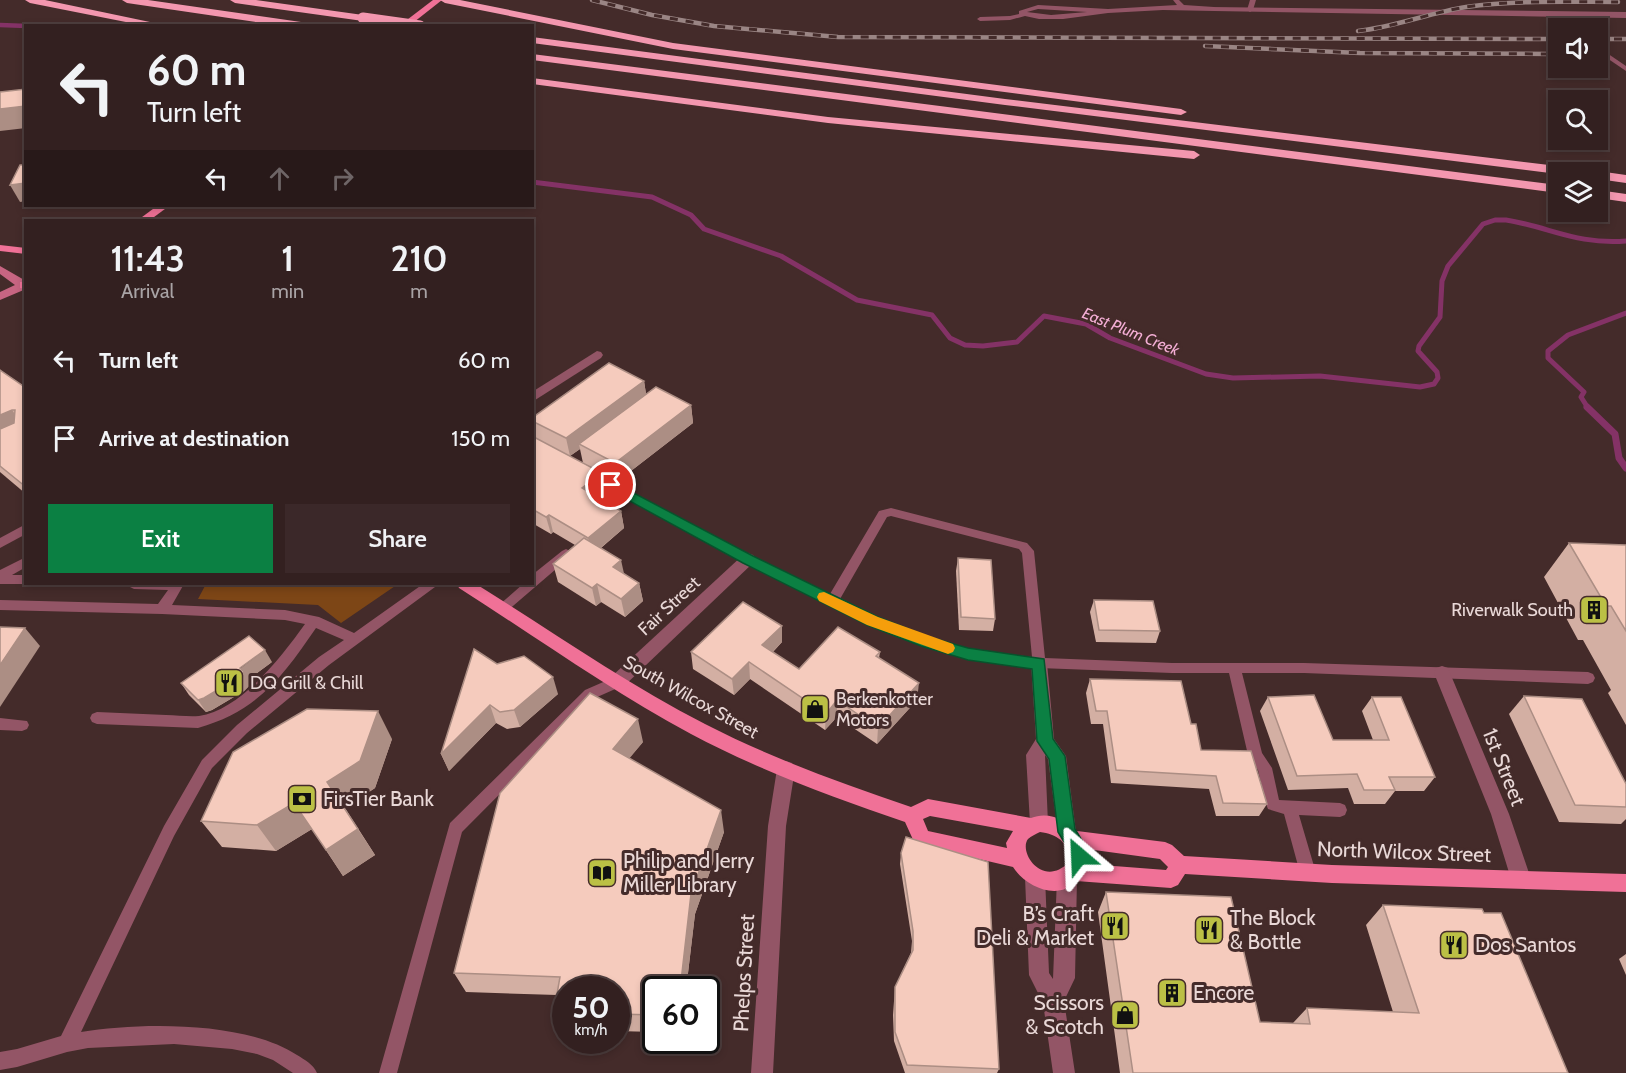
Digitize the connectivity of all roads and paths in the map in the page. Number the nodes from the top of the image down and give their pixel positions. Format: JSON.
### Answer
{"nodes":[{"id":1,"x":30,"y":0,"type":"edge"},
{"id":2,"x":127,"y":0,"type":"edge"},
{"id":3,"x":235,"y":0,"type":"edge"},
{"id":4,"x":438,"y":0,"type":"edge"},
{"id":5,"x":445,"y":0,"type":"edge"},
{"id":6,"x":1176,"y":0,"type":"edge"},
{"id":7,"x":1253,"y":0,"type":"edge"},
{"id":8,"x":1182,"y":7,"type":"junction"},
{"id":9,"x":1214,"y":9,"type":"joint"},
{"id":10,"x":1250,"y":10,"type":"junction"},
{"id":11,"x":1566,"y":14,"type":"junction"},
{"id":12,"x":1626,"y":15,"type":"edge"},
{"id":13,"x":1569,"y":18,"type":"edge"},
{"id":14,"x":980,"y":19,"type":"dead end"},
{"id":15,"x":154,"y":24,"type":"edge"},
{"id":16,"x":294,"y":24,"type":"edge"},
{"id":17,"x":406,"y":24,"type":"edge"},
{"id":18,"x":406,"y":24,"type":"edge"},
{"id":19,"x":534,"y":40,"type":"edge"},
{"id":20,"x":1608,"y":56,"type":"edge"},
{"id":21,"x":534,"y":57,"type":"edge"},
{"id":22,"x":1626,"y":69,"type":"edge"},
{"id":23,"x":534,"y":81,"type":"edge"},
{"id":24,"x":1443,"y":156,"type":"junction"},
{"id":25,"x":1548,"y":169,"type":"edge"},
{"id":26,"x":1608,"y":176,"type":"edge"},
{"id":27,"x":1626,"y":179,"type":"edge"},
{"id":28,"x":1533,"y":186,"type":"junction"},
{"id":29,"x":1548,"y":188,"type":"edge"},
{"id":30,"x":1608,"y":195,"type":"edge"},
{"id":31,"x":1626,"y":198,"type":"edge"},
{"id":32,"x":162,"y":207,"type":"edge"},
{"id":33,"x":144,"y":219,"type":"edge"},
{"id":34,"x":0,"y":248,"type":"edge"},
{"id":35,"x":24,"y":251,"type":"edge"},
{"id":36,"x":0,"y":269,"type":"edge"},
{"id":37,"x":24,"y":284,"type":"edge"},
{"id":38,"x":24,"y":285,"type":"edge"},
{"id":39,"x":0,"y":297,"type":"edge"},
{"id":40,"x":597,"y":355,"type":"dead end"},
{"id":41,"x":534,"y":397,"type":"edge"},
{"id":42,"x":582,"y":470,"type":"edge"},
{"id":43,"x":24,"y":529,"type":"edge"},
{"id":44,"x":0,"y":544,"type":"edge"},
{"id":45,"x":569,"y":551,"type":"edge"},
{"id":46,"x":748,"y":559,"type":"junction"},
{"id":47,"x":24,"y":562,"type":"edge"},
{"id":48,"x":0,"y":578,"type":"edge"},
{"id":49,"x":24,"y":580,"type":"edge"},
{"id":50,"x":534,"y":581,"type":"edge"},
{"id":51,"x":177,"y":585,"type":"edge"},
{"id":52,"x":430,"y":585,"type":"edge"},
{"id":53,"x":467,"y":585,"type":"edge"},
{"id":54,"x":530,"y":585,"type":"edge"},
{"id":55,"x":833,"y":602,"type":"junction"},
{"id":56,"x":0,"y":605,"type":"edge"},
{"id":57,"x":503,"y":608,"type":"junction"},
{"id":58,"x":162,"y":609,"type":"junction"},
{"id":59,"x":314,"y":621,"type":"junction"},
{"id":60,"x":353,"y":638,"type":"junction"},
{"id":61,"x":1039,"y":663,"type":"junction"},
{"id":62,"x":1234,"y":668,"type":"junction"},
{"id":63,"x":1442,"y":673,"type":"junction"},
{"id":64,"x":1588,"y":678,"type":"dead end"},
{"id":65,"x":617,"y":682,"type":"junction"},
{"id":66,"x":97,"y":718,"type":"dead end"},
{"id":67,"x":0,"y":724,"type":"edge"},
{"id":68,"x":22,"y":725,"type":"dead end"},
{"id":69,"x":1045,"y":741,"type":"junction"},
{"id":70,"x":786,"y":769,"type":"junction"},
{"id":71,"x":1289,"y":807,"type":"junction"},
{"id":72,"x":1340,"y":810,"type":"dead end"},
{"id":73,"x":912,"y":816,"type":"junction"},
{"id":74,"x":1034,"y":824,"type":"junction"},
{"id":75,"x":1070,"y":836,"type":"junction"},
{"id":76,"x":1018,"y":859,"type":"junction"},
{"id":77,"x":1180,"y":865,"type":"junction"},
{"id":78,"x":1308,"y":873,"type":"junction"},
{"id":79,"x":1070,"y":875,"type":"junction"},
{"id":80,"x":1035,"y":878,"type":"junction"},
{"id":81,"x":1521,"y":879,"type":"junction"},
{"id":82,"x":1626,"y":883,"type":"edge"},
{"id":83,"x":1053,"y":1000,"type":"junction"},
{"id":84,"x":67,"y":1043,"type":"junction"},
{"id":85,"x":0,"y":1061,"type":"edge"},
{"id":86,"x":308,"y":1073,"type":"edge"},
{"id":87,"x":388,"y":1073,"type":"edge"},
{"id":88,"x":762,"y":1073,"type":"edge"},
{"id":89,"x":1064,"y":1073,"type":"edge"}],
"edges":[{"from":1,"to":15,"type":"highway"},
{"from":2,"to":16,"type":"highway"},
{"from":3,"to":17,"type":"highway","bridge":true},
{"from":4,"to":18,"type":"main road"},
{"from":5,"to":24,"type":"highway"},
{"from":6,"to":8,"type":"lane"},
{"from":7,"to":10,"type":"lane"},
{"from":8,"to":9,"type":"lane"},
{"from":8,"to":14,"type":"lane"},
{"from":9,"to":10,"type":"street"},
{"from":10,"to":11,"type":"street"},
{"from":11,"to":12,"type":"street"},
{"from":11,"to":13,"type":"lane"},
{"from":19,"to":24,"type":"highway"},
{"from":20,"to":22,"type":"lane"},
{"from":21,"to":28,"type":"highway"},
{"from":23,"to":28,"type":"highway"},
{"from":24,"to":25,"type":"highway"},
{"from":26,"to":27,"type":"highway"},
{"from":28,"to":29,"type":"highway"},
{"from":30,"to":31,"type":"highway"},
{"from":32,"to":33,"type":"main road"},
{"from":34,"to":35,"type":"main road"},
{"from":36,"to":37,"type":"main road"},
{"from":38,"to":39,"type":"main road"},
{"from":40,"to":41,"type":"street"},
{"from":42,"to":46,"type":"lane"},
{"from":43,"to":44,"type":"lane"},
{"from":45,"to":50,"type":"lane"},
{"from":46,"to":55,"type":"lane"},
{"from":46,"to":65,"type":"street","name":"Fair Street"},
{"from":47,"to":48,"type":"lane"},
{"from":48,"to":49,"type":"lane"},
{"from":51,"to":58,"type":"lane"},
{"from":52,"to":60,"type":"lane"},
{"from":53,"to":57,"type":"main road","name":"South Wilcox Street"},
{"from":54,"to":57,"type":"lane"},
{"from":55,"to":61,"type":"lane"},
{"from":55,"to":61,"type":"lane"},
{"from":56,"to":58,"type":"lane"},
{"from":57,"to":65,"type":"main road","name":"South Wilcox Street"},
{"from":58,"to":59,"type":"lane"},
{"from":59,"to":60,"type":"lane"},
{"from":59,"to":66,"type":"lane"},
{"from":60,"to":84,"type":"lane"},
{"from":61,"to":62,"type":"lane"},
{"from":61,"to":69,"type":"street"},
{"from":62,"to":63,"type":"lane"},
{"from":62,"to":71,"type":"lane"},
{"from":63,"to":64,"type":"lane"},
{"from":63,"to":81,"type":"street","name":"1st Street"},
{"from":65,"to":70,"type":"main road","name":"South Wilcox Street"},
{"from":65,"to":87,"type":"lane"},
{"from":67,"to":68,"type":"lane"},
{"from":69,"to":74,"type":"street"},
{"from":69,"to":75,"type":"street"},
{"from":70,"to":73,"type":"main road","name":"South Wilcox Street"},
{"from":70,"to":88,"type":"street","name":"Phelps Street"},
{"from":71,"to":72,"type":"lane"},
{"from":71,"to":78,"type":"lane"},
{"from":73,"to":74,"type":"main road"},
{"from":73,"to":76,"type":"main road"},
{"from":74,"to":75,"type":"main road"},
{"from":74,"to":76,"type":"main road"},
{"from":75,"to":77,"type":"main road","name":"North Wilcox Street"},
{"from":75,"to":79,"type":"main road"},
{"from":76,"to":80,"type":"main road"},
{"from":77,"to":78,"type":"main road","name":"North Wilcox Street"},
{"from":77,"to":79,"type":"main road"},
{"from":78,"to":81,"type":"main road","name":"North Wilcox Street"},
{"from":79,"to":80,"type":"main road"},
{"from":79,"to":83,"type":"street"},
{"from":80,"to":83,"type":"street"},
{"from":81,"to":82,"type":"main road","name":"North Wilcox Street"},
{"from":83,"to":89,"type":"street"},
{"from":84,"to":85,"type":"lane"},
{"from":84,"to":86,"type":"lane"}]}
